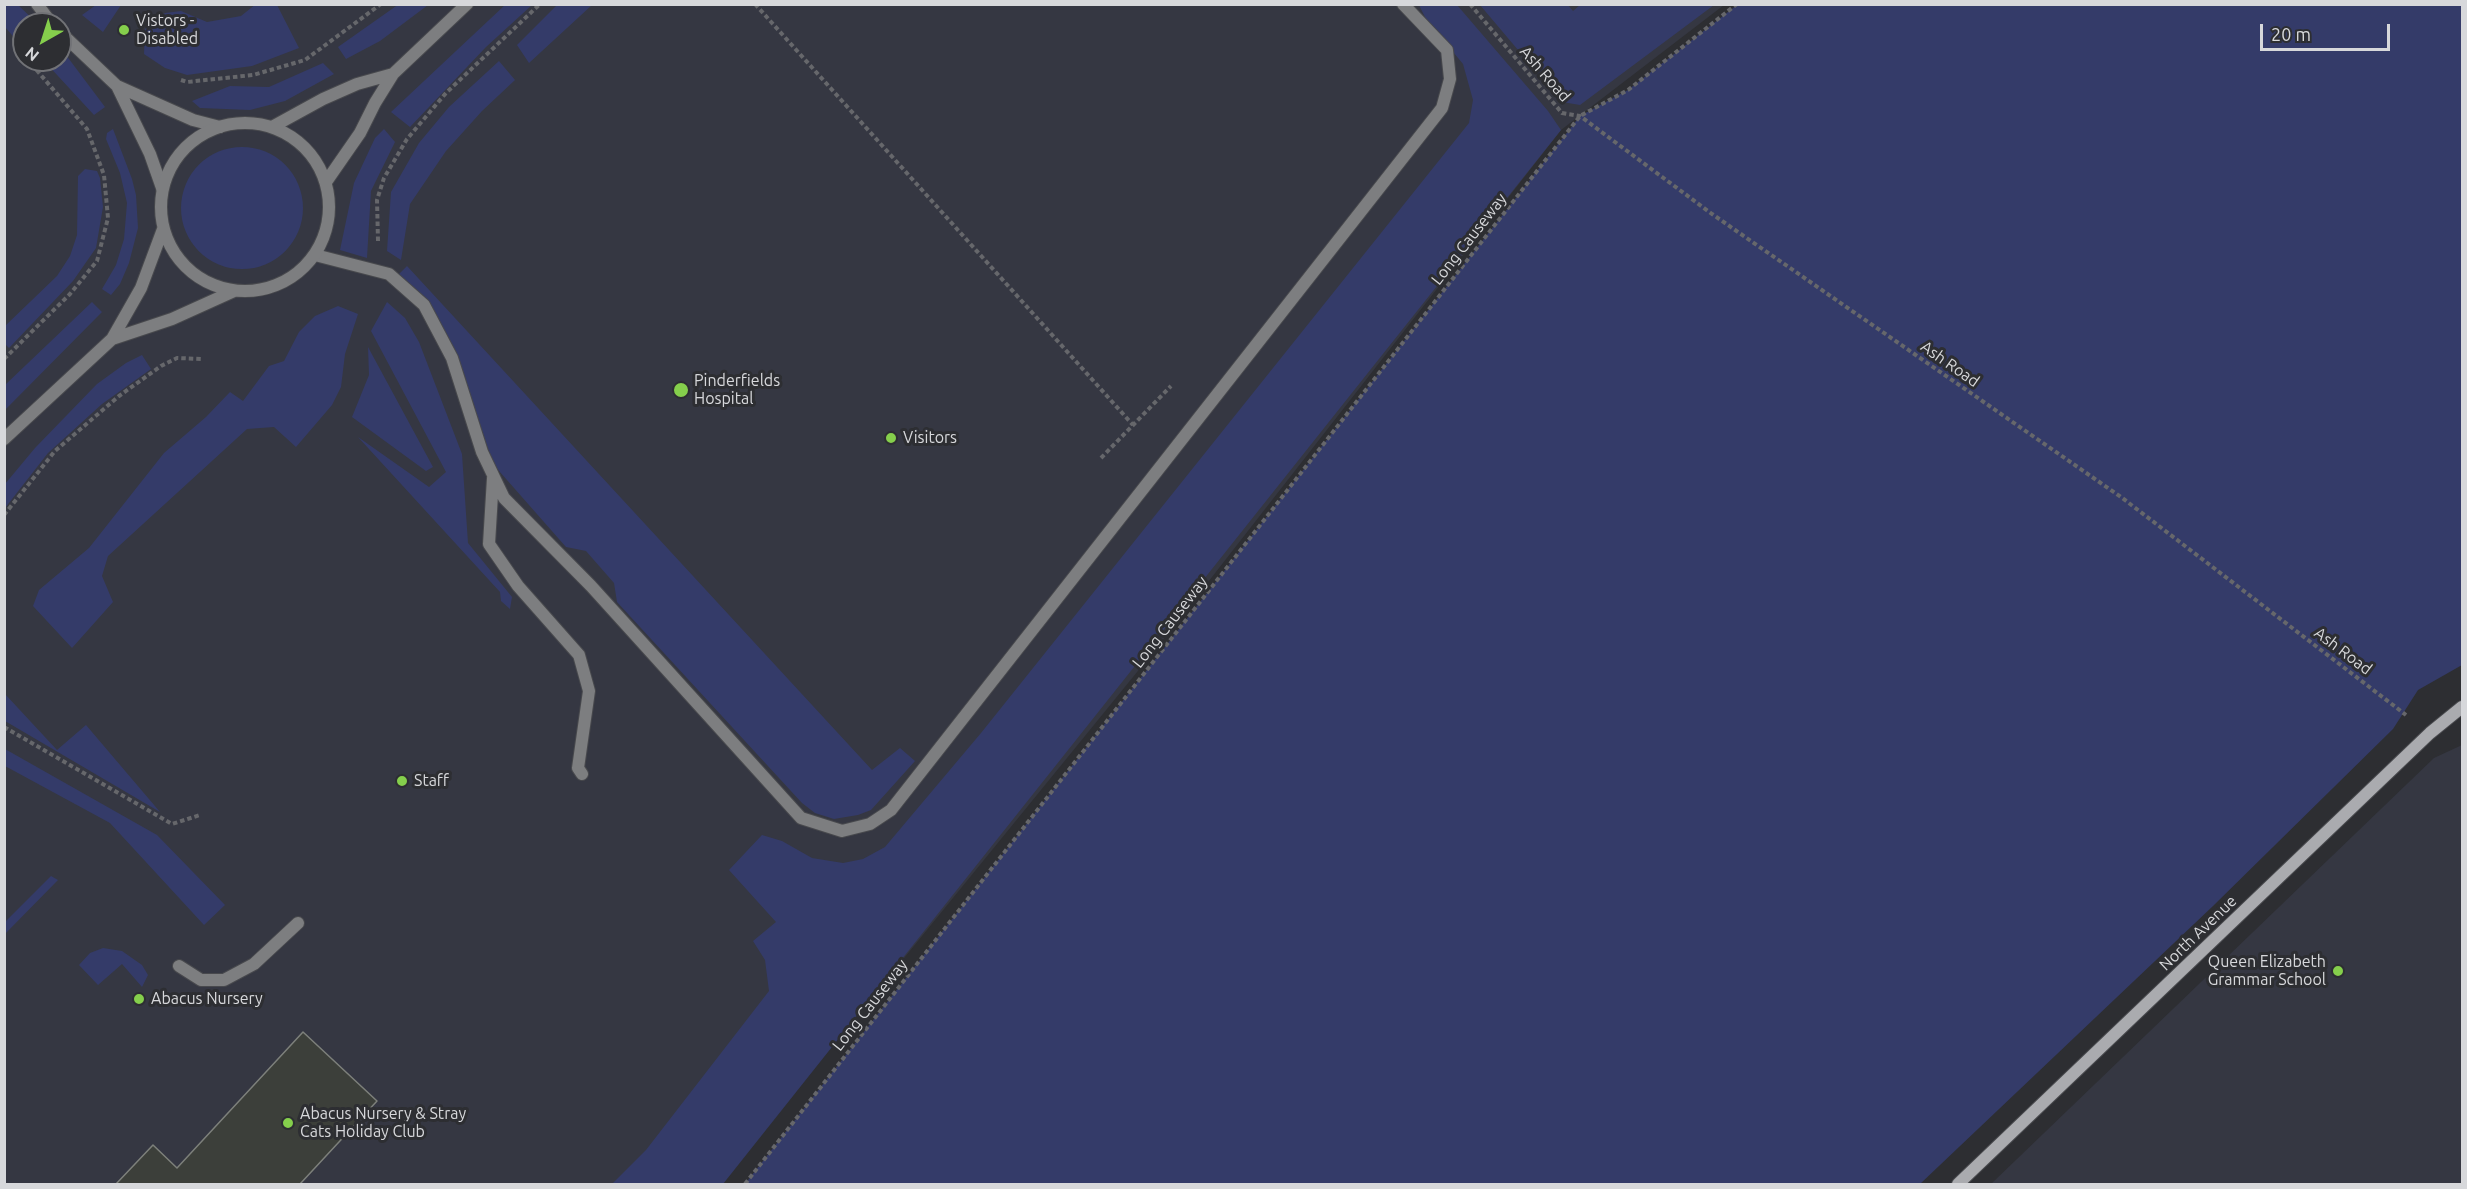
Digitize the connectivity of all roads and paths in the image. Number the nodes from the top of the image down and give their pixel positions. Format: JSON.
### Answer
{"nodes":[{"id":1,"x":381,"y":4,"type":"edge"},
{"id":2,"x":467,"y":4,"type":"edge"},
{"id":3,"x":540,"y":4,"type":"edge"},
{"id":4,"x":755,"y":4,"type":"edge"},
{"id":5,"x":1403,"y":4,"type":"edge"},
{"id":6,"x":1470,"y":4,"type":"edge"},
{"id":7,"x":1737,"y":4,"type":"edge"},
{"id":8,"x":72,"y":43,"type":"edge"},
{"id":9,"x":38,"y":72,"type":"edge"},
{"id":10,"x":393,"y":74,"type":"junction"},
{"id":11,"x":178,"y":79,"type":"dead end"},
{"id":12,"x":117,"y":86,"type":"junction"},
{"id":13,"x":1580,"y":116,"type":"junction"},
{"id":14,"x":219,"y":127,"type":"junction"},
{"id":15,"x":272,"y":127,"type":"junction"},
{"id":16,"x":326,"y":182,"type":"junction"},
{"id":17,"x":162,"y":188,"type":"junction"},
{"id":18,"x":163,"y":228,"type":"junction"},
{"id":19,"x":378,"y":249,"type":"dead end"},
{"id":20,"x":315,"y":255,"type":"junction"},
{"id":21,"x":234,"y":291,"type":"junction"},
{"id":22,"x":112,"y":339,"type":"junction"},
{"id":23,"x":202,"y":358,"type":"dead end"},
{"id":24,"x":4,"y":359,"type":"edge"},
{"id":25,"x":1171,"y":386,"type":"dead end"},
{"id":26,"x":1133,"y":425,"type":"junction"},
{"id":27,"x":4,"y":439,"type":"edge"},
{"id":28,"x":1101,"y":458,"type":"dead end"},
{"id":29,"x":493,"y":474,"type":"junction"},
{"id":30,"x":4,"y":515,"type":"edge"},
{"id":31,"x":2463,"y":707,"type":"edge"},
{"id":32,"x":4,"y":727,"type":"edge"},
{"id":33,"x":2430,"y":734,"type":"junction"},
{"id":34,"x":582,"y":774,"type":"dead end"},
{"id":35,"x":200,"y":815,"type":"dead end"},
{"id":36,"x":298,"y":923,"type":"dead end"},
{"id":37,"x":179,"y":966,"type":"dead end"},
{"id":38,"x":745,"y":1185,"type":"edge"},
{"id":39,"x":1958,"y":1185,"type":"edge"}],
"edges":[{"from":1,"to":11,"type":"path"},
{"from":2,"to":10,"type":"street"},
{"from":3,"to":19,"type":"path"},
{"from":4,"to":26,"type":"path"},
{"from":5,"to":29,"type":"street"},
{"from":6,"to":13,"type":"path","name":"Ash Road"},
{"from":7,"to":13,"type":"path","name":"Long Causeway"},
{"from":8,"to":12,"type":"street"},
{"from":9,"to":24,"type":"path"},
{"from":10,"to":15,"type":"street"},
{"from":10,"to":16,"type":"street"},
{"from":12,"to":14,"type":"street"},
{"from":12,"to":17,"type":"street"},
{"from":13,"to":33,"type":"path","name":"Ash Road"},
{"from":13,"to":38,"type":"path","name":"Long Causeway"},
{"from":14,"to":15,"type":"street"},
{"from":14,"to":17,"type":"street"},
{"from":15,"to":16,"type":"street"},
{"from":16,"to":20,"type":"street"},
{"from":17,"to":18,"type":"street"},
{"from":18,"to":21,"type":"street"},
{"from":18,"to":22,"type":"street"},
{"from":20,"to":21,"type":"street"},
{"from":20,"to":29,"type":"street"},
{"from":21,"to":22,"type":"street"},
{"from":22,"to":27,"type":"street"},
{"from":23,"to":30,"type":"path"},
{"from":25,"to":26,"type":"path"},
{"from":26,"to":28,"type":"path"},
{"from":29,"to":34,"type":"street"},
{"from":31,"to":33,"type":"street","name":"North Avenue"},
{"from":32,"to":35,"type":"path"},
{"from":33,"to":39,"type":"street","name":"North Avenue"},
{"from":36,"to":37,"type":"street"}]}
